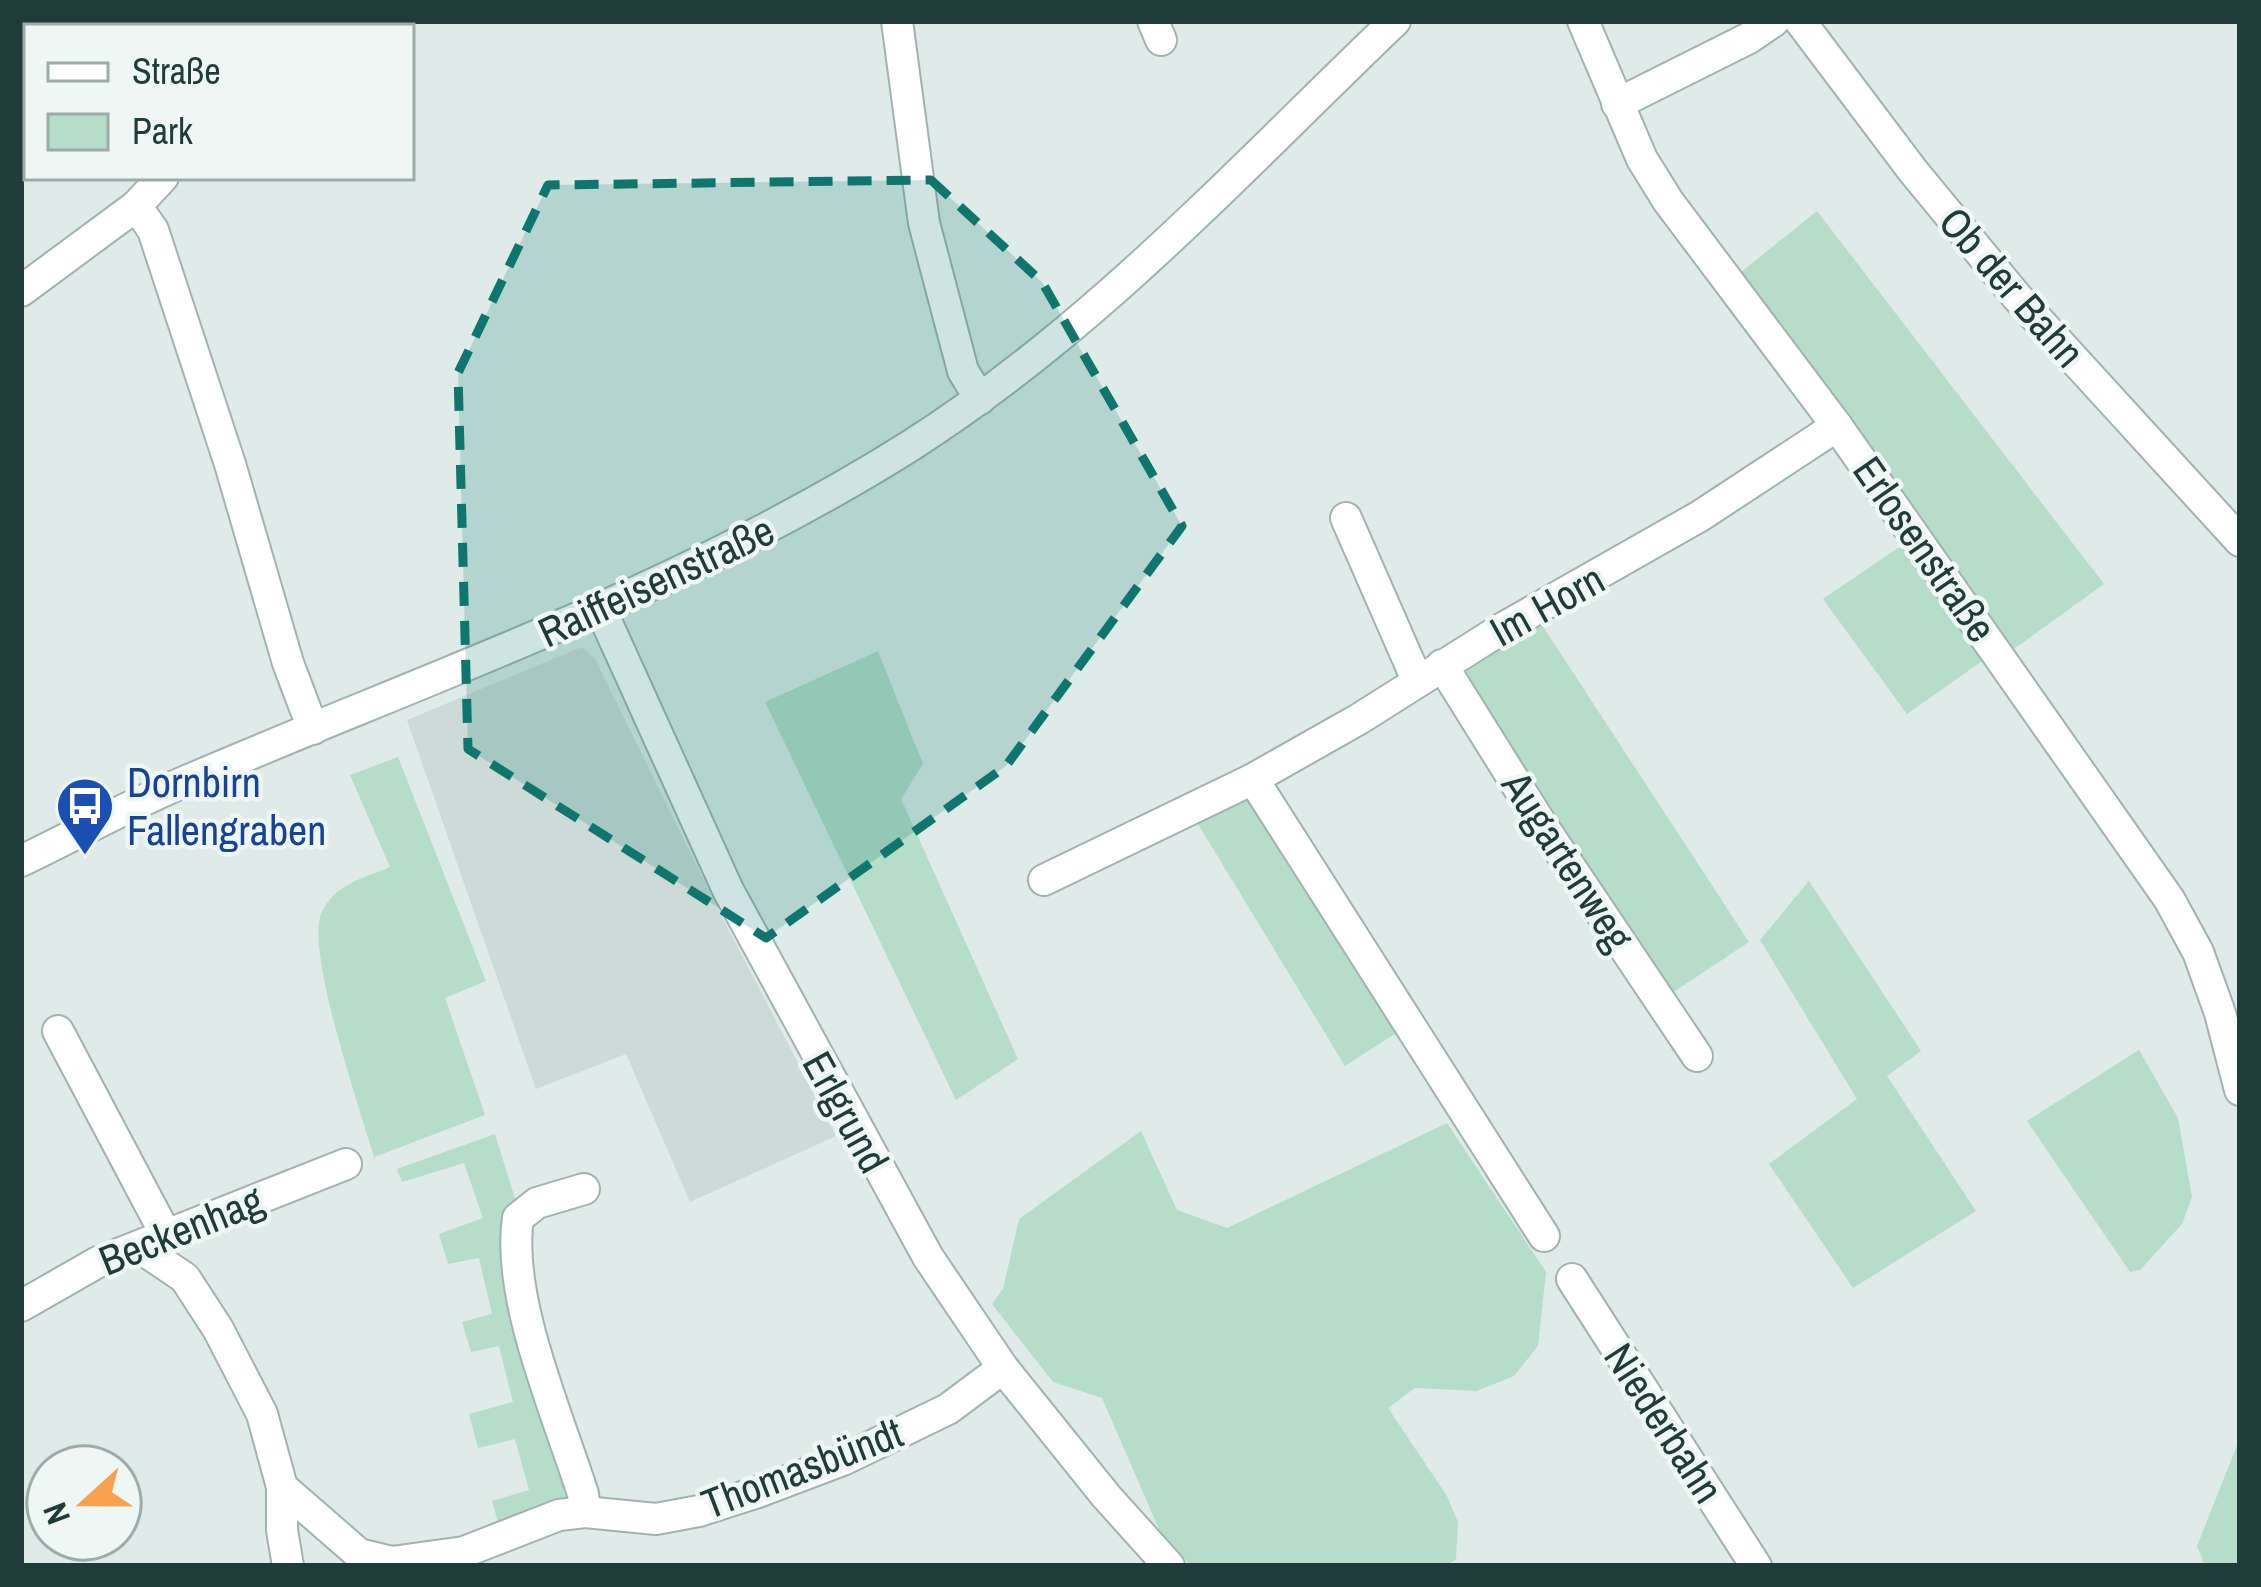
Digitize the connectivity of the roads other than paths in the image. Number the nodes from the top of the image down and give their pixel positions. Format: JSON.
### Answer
{"nodes":[{"id":1,"x":897,"y":21,"type":"edge"},
{"id":2,"x":1395,"y":21,"type":"edge"},
{"id":3,"x":1583,"y":21,"type":"edge"},
{"id":4,"x":1774,"y":21,"type":"edge"},
{"id":5,"x":1800,"y":21,"type":"edge"},
{"id":6,"x":1617,"y":104,"type":"junction"},
{"id":7,"x":161,"y":180,"type":"edge"},
{"id":8,"x":136,"y":206,"type":"junction"},
{"id":9,"x":21,"y":291,"type":"edge"},
{"id":10,"x":980,"y":399,"type":"junction"},
{"id":11,"x":1837,"y":426,"type":"junction"},
{"id":12,"x":1346,"y":518,"type":"dead end"},
{"id":13,"x":2240,"y":541,"type":"edge"},
{"id":14,"x":601,"y":610,"type":"junction"},
{"id":15,"x":1430,"y":673,"type":"junction"},
{"id":16,"x":313,"y":728,"type":"junction"},
{"id":17,"x":1253,"y":779,"type":"junction"},
{"id":18,"x":21,"y":861,"type":"edge"},
{"id":19,"x":1044,"y":880,"type":"dead end"},
{"id":20,"x":2230,"y":1009,"type":"edge"},
{"id":21,"x":58,"y":1030,"type":"dead end"},
{"id":22,"x":1696,"y":1056,"type":"dead end"},
{"id":23,"x":2240,"y":1090,"type":"edge"},
{"id":24,"x":346,"y":1164,"type":"dead end"},
{"id":25,"x":584,"y":1189,"type":"dead end"},
{"id":26,"x":1544,"y":1236,"type":"dead end"},
{"id":27,"x":153,"y":1241,"type":"junction"},
{"id":28,"x":1572,"y":1279,"type":"dead end"},
{"id":29,"x":21,"y":1306,"type":"edge"},
{"id":30,"x":1003,"y":1368,"type":"junction"},
{"id":31,"x":282,"y":1487,"type":"junction"},
{"id":32,"x":585,"y":1512,"type":"junction"},
{"id":33,"x":468,"y":1559,"type":"edge"},
{"id":34,"x":288,"y":1566,"type":"edge"},
{"id":35,"x":1169,"y":1566,"type":"edge"},
{"id":36,"x":1756,"y":1566,"type":"edge"}],
"edges":[{"from":1,"to":10,"type":"street"},
{"from":2,"to":10,"type":"street","name":"Raiffeisenstraße"},
{"from":3,"to":6,"type":"street","name":"Erlosenstraße"},
{"from":4,"to":6,"type":"street"},
{"from":5,"to":13,"type":"street","name":"Ob der Bahn"},
{"from":6,"to":11,"type":"street","name":"Erlosenstraße"},
{"from":7,"to":8,"type":"street"},
{"from":8,"to":9,"type":"street"},
{"from":8,"to":16,"type":"street"},
{"from":10,"to":14,"type":"street","name":"Raiffeisenstraße"},
{"from":11,"to":15,"type":"street","name":"Im Horn"},
{"from":11,"to":20,"type":"street","name":"Erlosenstraße"},
{"from":12,"to":15,"type":"street","name":"Augartenweg"},
{"from":14,"to":16,"type":"street","name":"Raiffeisenstraße"},
{"from":14,"to":30,"type":"street","name":"Erlgrund"},
{"from":15,"to":17,"type":"street","name":"Im Horn"},
{"from":15,"to":22,"type":"street","name":"Augartenweg"},
{"from":16,"to":18,"type":"street","name":"Raiffeisenstraße"},
{"from":17,"to":19,"type":"street","name":"Im Horn"},
{"from":17,"to":26,"type":"street"},
{"from":20,"to":23,"type":"street","name":"Erlosenstraße"},
{"from":21,"to":27,"type":"street"},
{"from":24,"to":27,"type":"street","name":"Beckenhag"},
{"from":25,"to":32,"type":"street"},
{"from":27,"to":29,"type":"street","name":"Beckenhag"},
{"from":27,"to":31,"type":"street"},
{"from":28,"to":36,"type":"street","name":"Niederbahn"},
{"from":30,"to":32,"type":"street","name":"Thomasbündt"},
{"from":30,"to":35,"type":"street","name":"Erlgrund"},
{"from":31,"to":33,"type":"street","name":"Thomasbündt"},
{"from":31,"to":34,"type":"street"},
{"from":32,"to":33,"type":"street","name":"Thomasbündt"}]}
